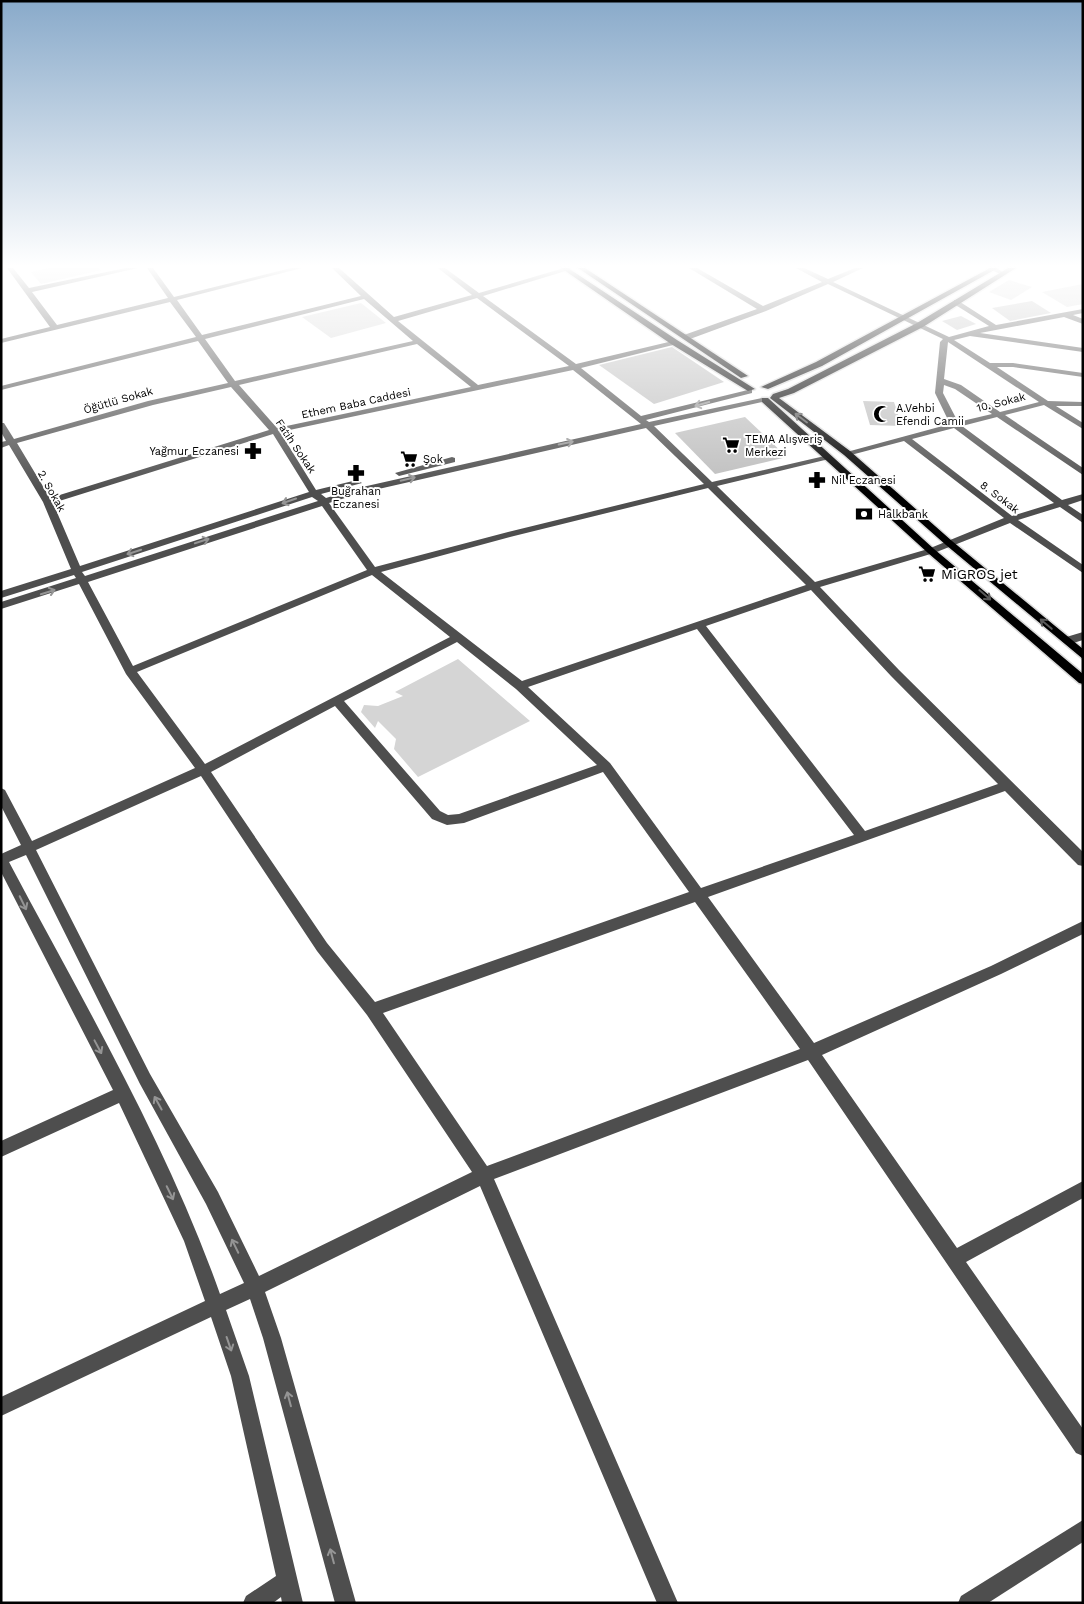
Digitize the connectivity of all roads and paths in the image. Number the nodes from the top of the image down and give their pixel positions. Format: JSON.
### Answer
{"nodes":[{"id":1,"x":177,"y":343,"type":"edge"},
{"id":2,"x":204,"y":343,"type":"edge"},
{"id":3,"x":414,"y":343,"type":"edge"},
{"id":4,"x":419,"y":343,"type":"edge"},
{"id":5,"x":543,"y":343,"type":"edge"},
{"id":6,"x":671,"y":343,"type":"edge"},
{"id":7,"x":675,"y":343,"type":"edge"},
{"id":8,"x":696,"y":343,"type":"edge"},
{"id":9,"x":857,"y":343,"type":"edge"},
{"id":10,"x":884,"y":343,"type":"edge"},
{"id":11,"x":944,"y":343,"type":"edge"},
{"id":12,"x":954,"y":343,"type":"edge"},
{"id":13,"x":1025,"y":343,"type":"edge"},
{"id":14,"x":1083,"y":350,"type":"edge"},
{"id":15,"x":989,"y":365,"type":"junction"},
{"id":16,"x":575,"y":367,"type":"junction"},
{"id":17,"x":1083,"y":375,"type":"edge"},
{"id":18,"x":939,"y":380,"type":"junction"},
{"id":19,"x":233,"y":384,"type":"junction"},
{"id":20,"x":763,"y":387,"type":"junction"},
{"id":21,"x":1,"y":388,"type":"edge"},
{"id":22,"x":477,"y":388,"type":"junction"},
{"id":23,"x":750,"y":390,"type":"junction"},
{"id":24,"x":769,"y":399,"type":"junction"},
{"id":25,"x":1044,"y":402,"type":"junction"},
{"id":26,"x":1083,"y":404,"type":"edge"},
{"id":27,"x":1000,"y":414,"type":"junction"},
{"id":28,"x":644,"y":422,"type":"junction"},
{"id":29,"x":1,"y":425,"type":"edge"},
{"id":30,"x":955,"y":425,"type":"junction"},
{"id":31,"x":1083,"y":427,"type":"edge"},
{"id":32,"x":275,"y":432,"type":"junction"},
{"id":33,"x":905,"y":438,"type":"junction"},
{"id":34,"x":6,"y":444,"type":"edge"},
{"id":35,"x":847,"y":453,"type":"junction"},
{"id":36,"x":826,"y":457,"type":"junction"},
{"id":37,"x":1083,"y":472,"type":"edge"},
{"id":38,"x":712,"y":486,"type":"junction"},
{"id":39,"x":318,"y":497,"type":"junction"},
{"id":40,"x":1083,"y":497,"type":"edge"},
{"id":41,"x":48,"y":502,"type":"junction"},
{"id":42,"x":1061,"y":504,"type":"junction"},
{"id":43,"x":1011,"y":520,"type":"junction"},
{"id":44,"x":1083,"y":520,"type":"edge"},
{"id":45,"x":949,"y":543,"type":"junction"},
{"id":46,"x":932,"y":551,"type":"junction"},
{"id":47,"x":1083,"y":570,"type":"edge"},
{"id":48,"x":373,"y":571,"type":"junction"},
{"id":49,"x":80,"y":576,"type":"junction"},
{"id":50,"x":813,"y":586,"type":"junction"},
{"id":51,"x":1,"y":595,"type":"edge"},
{"id":52,"x":1,"y":606,"type":"edge"},
{"id":53,"x":699,"y":625,"type":"junction"},
{"id":54,"x":1083,"y":636,"type":"edge"},
{"id":55,"x":456,"y":638,"type":"junction"},
{"id":56,"x":1066,"y":641,"type":"junction"},
{"id":57,"x":1083,"y":655,"type":"edge"},
{"id":58,"x":130,"y":671,"type":"junction"},
{"id":59,"x":1083,"y":680,"type":"edge"},
{"id":60,"x":520,"y":686,"type":"junction"},
{"id":61,"x":337,"y":701,"type":"junction"},
{"id":62,"x":606,"y":766,"type":"junction"},
{"id":63,"x":203,"y":770,"type":"junction"},
{"id":64,"x":1008,"y":785,"type":"junction"},
{"id":65,"x":1,"y":792,"type":"edge"},
{"id":66,"x":862,"y":836,"type":"junction"},
{"id":67,"x":30,"y":847,"type":"junction"},
{"id":68,"x":1,"y":860,"type":"edge"},
{"id":69,"x":1083,"y":861,"type":"edge"},
{"id":70,"x":697,"y":894,"type":"junction"},
{"id":71,"x":1083,"y":927,"type":"edge"},
{"id":72,"x":372,"y":1010,"type":"junction"},
{"id":73,"x":811,"y":1052,"type":"junction"},
{"id":74,"x":123,"y":1093,"type":"junction"},
{"id":75,"x":1,"y":1149,"type":"edge"},
{"id":76,"x":484,"y":1175,"type":"junction"},
{"id":77,"x":1083,"y":1189,"type":"edge"},
{"id":78,"x":954,"y":1259,"type":"junction"},
{"id":79,"x":254,"y":1286,"type":"junction"},
{"id":80,"x":216,"y":1306,"type":"junction"},
{"id":81,"x":1,"y":1407,"type":"edge"},
{"id":82,"x":1083,"y":1446,"type":"edge"},
{"id":83,"x":1083,"y":1530,"type":"edge"},
{"id":84,"x":288,"y":1581,"type":"junction"},
{"id":85,"x":253,"y":1603,"type":"edge"},
{"id":86,"x":293,"y":1603,"type":"edge"},
{"id":87,"x":346,"y":1603,"type":"edge"},
{"id":88,"x":668,"y":1603,"type":"edge"},
{"id":89,"x":968,"y":1603,"type":"edge"}],
"edges":[{"from":1,"to":21,"type":"street"},
{"from":2,"to":19,"type":"street","name":"Fatih Sokak"},
{"from":3,"to":19,"type":"street","name":"Öğütlü Sokak"},
{"from":4,"to":22,"type":"street"},
{"from":5,"to":16,"type":"street"},
{"from":6,"to":16,"type":"street","name":"Ethem Baba Caddesi"},
{"from":7,"to":23,"type":"main road"},
{"from":8,"to":20,"type":"main road"},
{"from":9,"to":20,"type":"main road"},
{"from":10,"to":24,"type":"main road"},
{"from":11,"to":18,"type":"street"},
{"from":12,"to":15,"type":"street"},
{"from":13,"to":14,"type":"street"},
{"from":15,"to":17,"type":"street"},
{"from":15,"to":25,"type":"street"},
{"from":16,"to":22,"type":"street","name":"Ethem Baba Caddesi"},
{"from":16,"to":28,"type":"street"},
{"from":18,"to":27,"type":"street"},
{"from":18,"to":30,"type":"street"},
{"from":19,"to":32,"type":"street","name":"Fatih Sokak"},
{"from":19,"to":34,"type":"street","name":"Öğütlü Sokak"},
{"from":20,"to":23,"type":"main road"},
{"from":20,"to":24,"type":"main road"},
{"from":22,"to":32,"type":"street","name":"Ethem Baba Caddesi"},
{"from":23,"to":24,"type":"main road"},
{"from":23,"to":28,"type":"street","one_way":true},
{"from":24,"to":28,"type":"street"},
{"from":35,"to":24,"type":"main road","one_way":true},
{"from":24,"to":36,"type":"main road"},
{"from":25,"to":26,"type":"street"},
{"from":25,"to":27,"type":"street","name":"10. Sokak"},
{"from":25,"to":31,"type":"street"},
{"from":27,"to":30,"type":"street","name":"10. Sokak"},
{"from":27,"to":37,"type":"street"},
{"from":28,"to":38,"type":"street"},
{"from":28,"to":39,"type":"street"},
{"from":29,"to":34,"type":"street","name":"2. Sokak"},
{"from":30,"to":33,"type":"street","name":"10. Sokak"},
{"from":30,"to":42,"type":"street"},
{"from":32,"to":39,"type":"street","name":"Fatih Sokak"},
{"from":32,"to":41,"type":"street","name":"Ethem Baba Caddesi"},
{"from":33,"to":35,"type":"street","name":"10. Sokak"},
{"from":33,"to":43,"type":"street","name":"8. Sokak"},
{"from":34,"to":41,"type":"street","name":"2. Sokak"},
{"from":35,"to":45,"type":"main road"},
{"from":36,"to":38,"type":"street"},
{"from":36,"to":46,"type":"main road"},
{"from":38,"to":48,"type":"street"},
{"from":38,"to":50,"type":"street"},
{"from":39,"to":48,"type":"street","name":"Fatih Sokak"},
{"from":39,"to":49,"type":"street"},
{"from":40,"to":42,"type":"street"},
{"from":41,"to":49,"type":"street","name":"2. Sokak"},
{"from":42,"to":43,"type":"street"},
{"from":42,"to":44,"type":"street"},
{"from":43,"to":45,"type":"street"},
{"from":43,"to":47,"type":"street","name":"8. Sokak"},
{"from":45,"to":46,"type":"street"},
{"from":56,"to":45,"type":"main road","one_way":true},
{"from":46,"to":50,"type":"street"},
{"from":46,"to":59,"type":"main road","one_way":true},
{"from":48,"to":55,"type":"street","name":"Fatih Sokak"},
{"from":48,"to":58,"type":"street"},
{"from":49,"to":51,"type":"street"},
{"from":52,"to":49,"type":"street","one_way":true},
{"from":49,"to":58,"type":"street","name":"2. Sokak"},
{"from":50,"to":53,"type":"street"},
{"from":50,"to":64,"type":"street"},
{"from":53,"to":60,"type":"street"},
{"from":53,"to":66,"type":"street"},
{"from":54,"to":56,"type":"street"},
{"from":55,"to":60,"type":"street","name":"Fatih Sokak"},
{"from":55,"to":61,"type":"street"},
{"from":56,"to":57,"type":"main road"},
{"from":58,"to":63,"type":"street","name":"2. Sokak"},
{"from":60,"to":62,"type":"street","name":"Fatih Sokak"},
{"from":61,"to":62,"type":"street"},
{"from":61,"to":63,"type":"street"},
{"from":62,"to":70,"type":"street","name":"Fatih Sokak"},
{"from":63,"to":67,"type":"street"},
{"from":63,"to":72,"type":"street","name":"2. Sokak"},
{"from":64,"to":66,"type":"street"},
{"from":64,"to":69,"type":"street"},
{"from":65,"to":67,"type":"street"},
{"from":66,"to":70,"type":"street"},
{"from":67,"to":68,"type":"street"},
{"from":79,"to":67,"type":"street","one_way":true},
{"from":68,"to":74,"type":"street","one_way":true},
{"from":70,"to":72,"type":"street"},
{"from":70,"to":73,"type":"street","name":"Fatih Sokak"},
{"from":71,"to":73,"type":"street"},
{"from":72,"to":76,"type":"street","name":"2. Sokak"},
{"from":73,"to":76,"type":"street"},
{"from":73,"to":78,"type":"street","name":"Fatih Sokak"},
{"from":74,"to":75,"type":"street"},
{"from":74,"to":80,"type":"street","one_way":true},
{"from":76,"to":79,"type":"street"},
{"from":76,"to":88,"type":"street","name":"2. Sokak"},
{"from":77,"to":78,"type":"street"},
{"from":78,"to":82,"type":"street","name":"Fatih Sokak"},
{"from":79,"to":80,"type":"street"},
{"from":87,"to":79,"type":"street","one_way":true},
{"from":80,"to":81,"type":"street"},
{"from":80,"to":84,"type":"street","one_way":true},
{"from":83,"to":89,"type":"street"},
{"from":84,"to":85,"type":"street"},
{"from":84,"to":86,"type":"street"}]}
